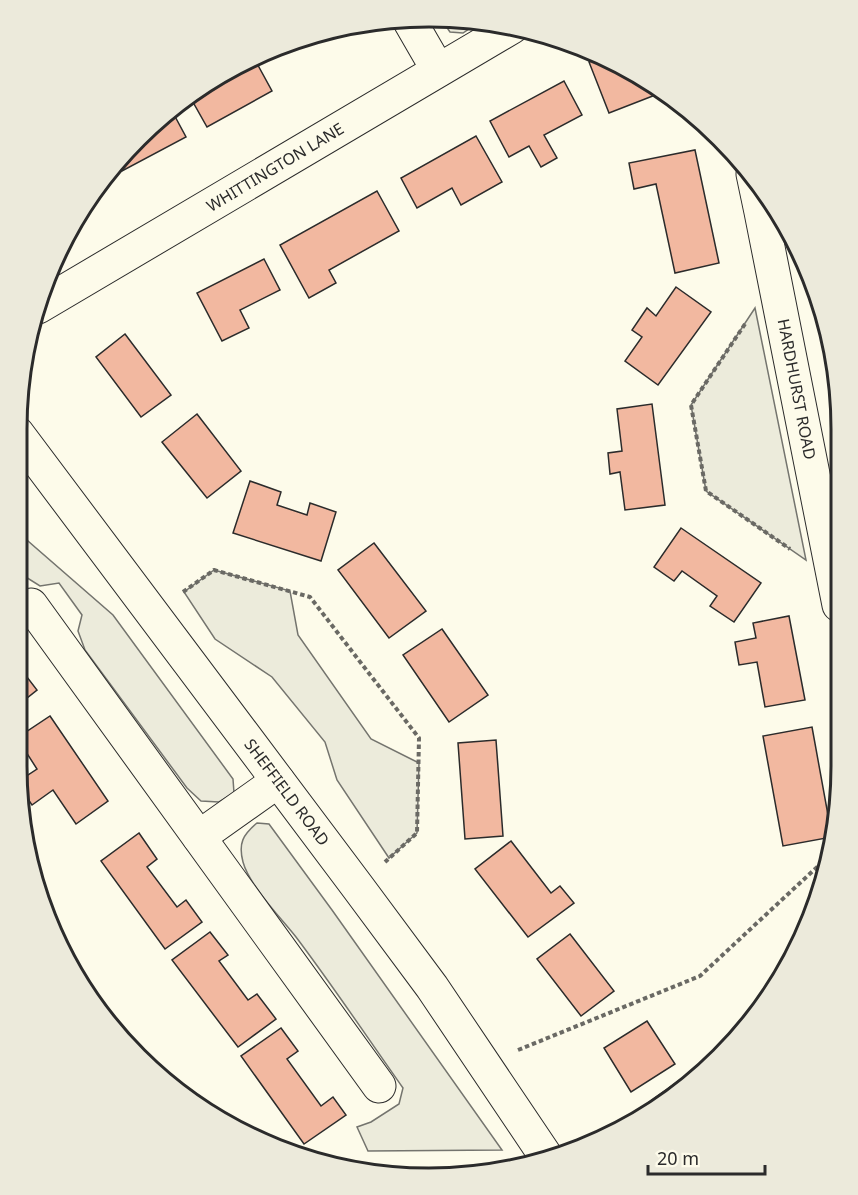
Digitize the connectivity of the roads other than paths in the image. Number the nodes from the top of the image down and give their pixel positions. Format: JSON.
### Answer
{"nodes":[{"id":1,"x":414,"y":28,"type":"edge"},
{"id":2,"x":500,"y":34,"type":"edge"},
{"id":3,"x":438,"y":70,"type":"junction"},
{"id":4,"x":758,"y":199,"type":"edge"},
{"id":5,"x":48,"y":301,"type":"edge"},
{"id":6,"x":27,"y":448,"type":"edge"},
{"id":7,"x":831,"y":563,"type":"edge"},
{"id":8,"x":31,"y":605,"type":"dead end"},
{"id":9,"x":278,"y":781,"type":"junction"},
{"id":10,"x":199,"y":837,"type":"junction"},
{"id":11,"x":379,"y":1086,"type":"dead end"},
{"id":12,"x":543,"y":1151,"type":"edge"}],
"edges":[{"from":1,"to":3,"type":"street"},
{"from":2,"to":3,"type":"street","name":"WHITTINGTON LANE"},
{"from":3,"to":5,"type":"street","name":"WHITTINGTON LANE"},
{"from":4,"to":7,"type":"street","name":"HARDHURST ROAD"},
{"from":6,"to":9,"type":"street","name":"SHEFFIELD ROAD"},
{"from":8,"to":10,"type":"street"},
{"from":9,"to":10,"type":"street"},
{"from":9,"to":12,"type":"street","name":"SHEFFIELD ROAD"},
{"from":10,"to":11,"type":"street"}]}
